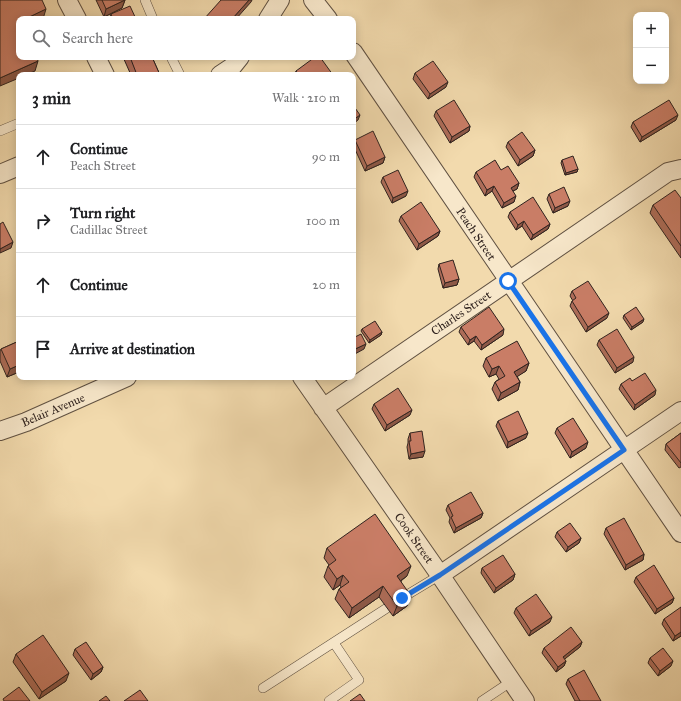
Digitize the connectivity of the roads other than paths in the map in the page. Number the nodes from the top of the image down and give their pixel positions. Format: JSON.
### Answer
{"nodes":[{"id":1,"x":67,"y":0,"type":"edge"},
{"id":2,"x":145,"y":0,"type":"edge"},
{"id":3,"x":280,"y":0,"type":"edge"},
{"id":4,"x":313,"y":0,"type":"edge"},
{"id":5,"x":75,"y":16,"type":"edge"},
{"id":6,"x":152,"y":16,"type":"edge"},
{"id":7,"x":270,"y":16,"type":"edge"},
{"id":8,"x":326,"y":16,"type":"edge"},
{"id":9,"x":356,"y":56,"type":"edge"},
{"id":10,"x":98,"y":60,"type":"edge"},
{"id":11,"x":172,"y":60,"type":"edge"},
{"id":12,"x":238,"y":60,"type":"edge"},
{"id":13,"x":104,"y":72,"type":"edge"},
{"id":14,"x":178,"y":72,"type":"edge"},
{"id":15,"x":224,"y":72,"type":"edge"},
{"id":16,"x":16,"y":124,"type":"edge"},
{"id":17,"x":0,"y":132,"type":"edge"},
{"id":18,"x":16,"y":167,"type":"edge"},
{"id":19,"x":681,"y":169,"type":"edge"},
{"id":20,"x":0,"y":174,"type":"edge"},
{"id":21,"x":508,"y":281,"type":"junction"},
{"id":22,"x":120,"y":380,"type":"edge"},
{"id":23,"x":304,"y":380,"type":"edge"},
{"id":24,"x":323,"y":408,"type":"junction"},
{"id":25,"x":681,"y":411,"type":"edge"},
{"id":26,"x":0,"y":431,"type":"edge"},
{"id":27,"x":624,"y":450,"type":"junction"},
{"id":28,"x":681,"y":533,"type":"edge"},
{"id":29,"x":440,"y":575,"type":"junction"},
{"id":30,"x":402,"y":598,"type":"edge"},
{"id":31,"x":387,"y":608,"type":"edge"},
{"id":32,"x":334,"y":643,"type":"junction"},
{"id":33,"x":512,"y":681,"type":"junction"},
{"id":34,"x":263,"y":688,"type":"dead end"},
{"id":35,"x":329,"y":701,"type":"edge"},
{"id":36,"x":482,"y":701,"type":"edge"},
{"id":37,"x":525,"y":701,"type":"edge"}],
"edges":[{"from":1,"to":5,"type":"street"},
{"from":2,"to":6,"type":"lane"},
{"from":3,"to":7,"type":"street"},
{"from":4,"to":8,"type":"street"},
{"from":9,"to":21,"type":"street","name":"Peach Street"},
{"from":10,"to":13,"type":"street"},
{"from":11,"to":14,"type":"lane"},
{"from":12,"to":15,"type":"street"},
{"from":16,"to":17,"type":"lane"},
{"from":18,"to":20,"type":"street"},
{"from":19,"to":21,"type":"street","name":"Charles Street"},
{"from":21,"to":24,"type":"street","name":"Charles Street"},
{"from":21,"to":27,"type":"street","name":"Peach Street"},
{"from":22,"to":26,"type":"street","name":"Belair Avenue"},
{"from":23,"to":24,"type":"street","name":"Cook Street"},
{"from":24,"to":29,"type":"street","name":"Cook Street"},
{"from":25,"to":27,"type":"street"},
{"from":27,"to":28,"type":"street","name":"Peach Street"},
{"from":27,"to":29,"type":"street"},
{"from":29,"to":30,"type":"lane"},
{"from":29,"to":33,"type":"street","name":"Cook Street"},
{"from":31,"to":32,"type":"lane"},
{"from":32,"to":34,"type":"lane"},
{"from":32,"to":35,"type":"lane"},
{"from":33,"to":36,"type":"lane"},
{"from":33,"to":37,"type":"street","name":"Cook Street"}]}
